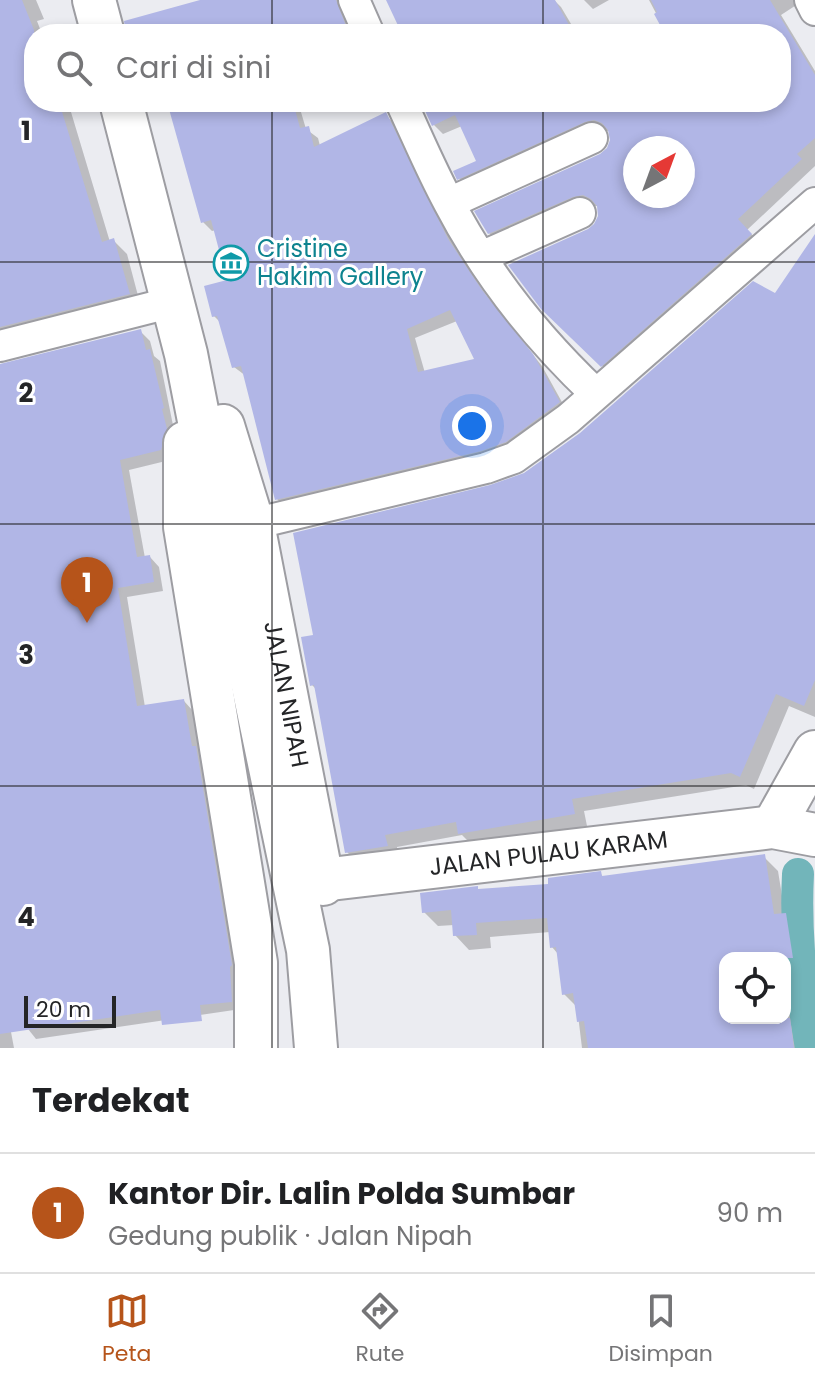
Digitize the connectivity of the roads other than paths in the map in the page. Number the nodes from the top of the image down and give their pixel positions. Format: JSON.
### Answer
{"nodes":[{"id":1,"x":94,"y":0,"type":"edge"},
{"id":2,"x":354,"y":0,"type":"edge"},
{"id":3,"x":810,"y":0,"type":"edge"},
{"id":4,"x":815,"y":10,"type":"edge"},
{"id":5,"x":100,"y":24,"type":"edge"},
{"id":6,"x":365,"y":24,"type":"edge"},
{"id":7,"x":124,"y":112,"type":"edge"},
{"id":8,"x":406,"y":112,"type":"edge"},
{"id":9,"x":592,"y":138,"type":"dead end"},
{"id":10,"x":449,"y":203,"type":"junction"},
{"id":11,"x":815,"y":203,"type":"edge"},
{"id":12,"x":580,"y":213,"type":"dead end"},
{"id":13,"x":481,"y":257,"type":"junction"},
{"id":14,"x":173,"y":302,"type":"junction"},
{"id":15,"x":0,"y":346,"type":"edge"},
{"id":16,"x":186,"y":354,"type":"junction"},
{"id":17,"x":595,"y":393,"type":"junction"},
{"id":18,"x":235,"y":521,"type":"junction"},
{"id":19,"x":815,"y":752,"type":"edge"},
{"id":20,"x":773,"y":827,"type":"junction"},
{"id":21,"x":815,"y":835,"type":"edge"},
{"id":22,"x":322,"y":880,"type":"junction"},
{"id":23,"x":256,"y":1048,"type":"edge"},
{"id":24,"x":316,"y":1048,"type":"edge"},
{"id":25,"x":337,"y":1048,"type":"edge"}],
"edges":[{"from":1,"to":5,"type":"street"},
{"from":2,"to":6,"type":"street"},
{"from":3,"to":4,"type":"street"},
{"from":7,"to":14,"type":"street","name":"JALAN NIPAH"},
{"from":8,"to":10,"type":"street"},
{"from":9,"to":10,"type":"street"},
{"from":10,"to":13,"type":"street"},
{"from":11,"to":17,"type":"street"},
{"from":12,"to":13,"type":"street"},
{"from":13,"to":17,"type":"street"},
{"from":14,"to":15,"type":"street"},
{"from":14,"to":16,"type":"street","name":"JALAN NIPAH"},
{"from":16,"to":18,"type":"street","name":"JALAN NIPAH"},
{"from":16,"to":23,"type":"street","name":"JALAN NIPAH"},
{"from":17,"to":18,"type":"street"},
{"from":18,"to":22,"type":"street","name":"JALAN NIPAH"},
{"from":18,"to":24,"type":"street","name":"JALAN NIPAH"},
{"from":19,"to":20,"type":"street"},
{"from":20,"to":21,"type":"street","name":"JALAN PULAU KARAM"},
{"from":20,"to":22,"type":"street","name":"JALAN PULAU KARAM"},
{"from":22,"to":25,"type":"street","name":"JALAN NIPAH"}]}
